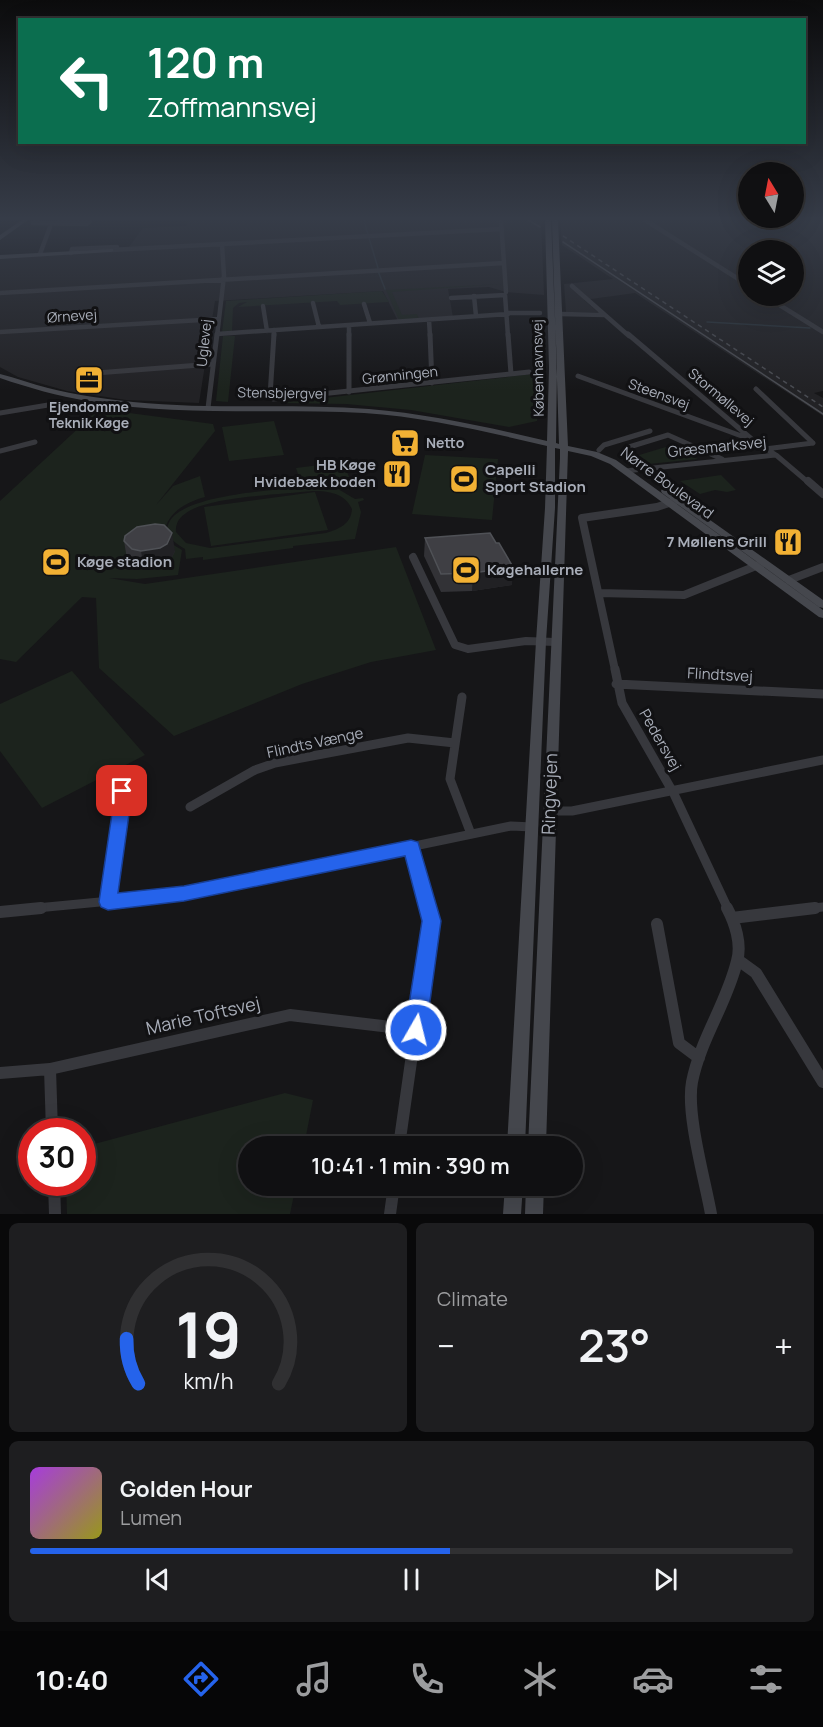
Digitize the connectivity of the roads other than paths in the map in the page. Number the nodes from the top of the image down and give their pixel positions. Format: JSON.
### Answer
{"nodes":[{"id":1,"x":264,"y":277,"type":"edge"},
{"id":2,"x":505,"y":277,"type":"edge"},
{"id":3,"x":550,"y":277,"type":"edge"},
{"id":4,"x":558,"y":277,"type":"edge"},
{"id":5,"x":223,"y":279,"type":"junction"},
{"id":6,"x":572,"y":286,"type":"dead end"},
{"id":7,"x":0,"y":293,"type":"edge"},
{"id":8,"x":506,"y":294,"type":"junction"},
{"id":9,"x":474,"y":296,"type":"junction"},
{"id":10,"x":451,"y":297,"type":"dead end"},
{"id":11,"x":313,"y":303,"type":"dead end"},
{"id":12,"x":364,"y":304,"type":"dead end"},
{"id":13,"x":263,"y":306,"type":"dead end"},
{"id":14,"x":781,"y":306,"type":"edge"},
{"id":15,"x":537,"y":312,"type":"dead end"},
{"id":16,"x":508,"y":314,"type":"junction"},
{"id":17,"x":560,"y":314,"type":"junction"},
{"id":18,"x":605,"y":315,"type":"junction"},
{"id":19,"x":476,"y":316,"type":"junction"},
{"id":20,"x":218,"y":319,"type":"junction"},
{"id":21,"x":429,"y":320,"type":"junction"},
{"id":22,"x":370,"y":323,"type":"junction"},
{"id":23,"x":350,"y":325,"type":"junction"},
{"id":24,"x":319,"y":327,"type":"junction"},
{"id":25,"x":274,"y":330,"type":"junction"},
{"id":26,"x":267,"y":331,"type":"junction"},
{"id":27,"x":823,"y":332,"type":"edge"},
{"id":28,"x":0,"y":333,"type":"edge"},
{"id":29,"x":217,"y":334,"type":"junction"},
{"id":30,"x":213,"y":364,"type":"junction"},
{"id":31,"x":96,"y":372,"type":"dead end"},
{"id":32,"x":530,"y":372,"type":"dead end"},
{"id":33,"x":0,"y":374,"type":"edge"},
{"id":34,"x":511,"y":375,"type":"junction"},
{"id":35,"x":578,"y":376,"type":"dead end"},
{"id":36,"x":432,"y":383,"type":"junction"},
{"id":37,"x":756,"y":389,"type":"dead end"},
{"id":38,"x":349,"y":392,"type":"junction"},
{"id":39,"x":54,"y":404,"type":"dead end"},
{"id":40,"x":208,"y":407,"type":"junction"},
{"id":41,"x":0,"y":413,"type":"edge"},
{"id":42,"x":740,"y":429,"type":"junction"},
{"id":43,"x":650,"y":431,"type":"dead end"},
{"id":44,"x":732,"y":433,"type":"junction"},
{"id":45,"x":754,"y":441,"type":"junction"},
{"id":46,"x":35,"y":442,"type":"dead end"},
{"id":47,"x":552,"y":442,"type":"junction"},
{"id":48,"x":564,"y":445,"type":"junction"},
{"id":49,"x":629,"y":447,"type":"dead end"},
{"id":50,"x":765,"y":449,"type":"junction"},
{"id":51,"x":599,"y":450,"type":"junction"},
{"id":52,"x":0,"y":451,"type":"edge"},
{"id":53,"x":776,"y":455,"type":"junction"},
{"id":54,"x":723,"y":460,"type":"junction"},
{"id":55,"x":629,"y":470,"type":"junction"},
{"id":56,"x":823,"y":494,"type":"edge"},
{"id":57,"x":674,"y":502,"type":"junction"},
{"id":58,"x":413,"y":557,"type":"dead end"},
{"id":59,"x":760,"y":564,"type":"junction"},
{"id":60,"x":823,"y":567,"type":"edge"},
{"id":61,"x":789,"y":580,"type":"junction"},
{"id":62,"x":599,"y":592,"type":"junction"},
{"id":63,"x":823,"y":605,"type":"edge"},
{"id":64,"x":823,"y":615,"type":"edge"},
{"id":65,"x":549,"y":641,"type":"junction"},
{"id":66,"x":616,"y":684,"type":"junction"},
{"id":67,"x":823,"y":694,"type":"edge"},
{"id":68,"x":462,"y":697,"type":"dead end"},
{"id":69,"x":455,"y":743,"type":"junction"},
{"id":70,"x":823,"y":759,"type":"edge"},
{"id":71,"x":672,"y":790,"type":"junction"},
{"id":72,"x":122,"y":791,"type":"dead end"},
{"id":73,"x":190,"y":807,"type":"dead end"},
{"id":74,"x":550,"y":811,"type":"junction"},
{"id":75,"x":533,"y":827,"type":"junction"},
{"id":76,"x":471,"y":834,"type":"junction"},
{"id":77,"x":411,"y":847,"type":"junction"},
{"id":78,"x":108,"y":902,"type":"junction"},
{"id":79,"x":823,"y":907,"type":"edge"},
{"id":80,"x":0,"y":912,"type":"edge"},
{"id":81,"x":732,"y":918,"type":"junction"},
{"id":82,"x":657,"y":924,"type":"dead end"},
{"id":83,"x":738,"y":960,"type":"junction"},
{"id":84,"x":416,"y":1030,"type":"junction"},
{"id":85,"x":699,"y":1058,"type":"junction"},
{"id":86,"x":50,"y":1069,"type":"junction"},
{"id":87,"x":0,"y":1073,"type":"edge"},
{"id":88,"x":823,"y":1082,"type":"edge"},
{"id":89,"x":52,"y":1118,"type":"edge"},
{"id":90,"x":400,"y":1136,"type":"edge"},
{"id":91,"x":517,"y":1136,"type":"edge"},
{"id":92,"x":537,"y":1136,"type":"edge"},
{"id":93,"x":54,"y":1196,"type":"edge"},
{"id":94,"x":392,"y":1196,"type":"edge"},
{"id":95,"x":513,"y":1196,"type":"edge"},
{"id":96,"x":535,"y":1196,"type":"edge"},
{"id":97,"x":55,"y":1214,"type":"edge"},
{"id":98,"x":390,"y":1214,"type":"edge"},
{"id":99,"x":512,"y":1214,"type":"edge"},
{"id":100,"x":534,"y":1214,"type":"edge"},
{"id":101,"x":711,"y":1214,"type":"edge"}],
"edges":[{"from":1,"to":5,"type":"street"},
{"from":2,"to":8,"type":"street"},
{"from":3,"to":47,"type":"main road","name":"Københavnsvej"},
{"from":4,"to":17,"type":"main road","name":"Københavnsvej"},
{"from":5,"to":7,"type":"street"},
{"from":5,"to":20,"type":"street","name":"Uglevej"},
{"from":6,"to":18,"type":"street","name":"Stormøllevej"},
{"from":8,"to":9,"type":"street"},
{"from":8,"to":16,"type":"street"},
{"from":9,"to":10,"type":"street"},
{"from":9,"to":19,"type":"street"},
{"from":11,"to":24,"type":"street"},
{"from":12,"to":22,"type":"street"},
{"from":13,"to":26,"type":"street"},
{"from":14,"to":27,"type":"street"},
{"from":15,"to":16,"type":"street"},
{"from":16,"to":19,"type":"street"},
{"from":16,"to":34,"type":"street"},
{"from":17,"to":18,"type":"street"},
{"from":17,"to":48,"type":"main road","name":"Københavnsvej"},
{"from":18,"to":42,"type":"street","name":"Stormøllevej"},
{"from":19,"to":21,"type":"street"},
{"from":20,"to":28,"type":"street","name":"Ørnevej"},
{"from":20,"to":29,"type":"street","name":"Uglevej"},
{"from":21,"to":22,"type":"street"},
{"from":21,"to":36,"type":"street"},
{"from":22,"to":23,"type":"street"},
{"from":23,"to":24,"type":"street"},
{"from":23,"to":38,"type":"street"},
{"from":24,"to":25,"type":"street"},
{"from":25,"to":26,"type":"street"},
{"from":25,"to":38,"type":"street","name":"Grønningen"},
{"from":26,"to":29,"type":"street"},
{"from":29,"to":30,"type":"street","name":"Uglevej"},
{"from":30,"to":31,"type":"street"},
{"from":30,"to":40,"type":"street","name":"Uglevej"},
{"from":32,"to":34,"type":"street","name":"Grønningen"},
{"from":33,"to":40,"type":"main road","name":"Stensbjergvej"},
{"from":34,"to":36,"type":"street","name":"Grønningen"},
{"from":35,"to":44,"type":"street","name":"Steensvej"},
{"from":36,"to":38,"type":"street","name":"Grønningen"},
{"from":37,"to":50,"type":"street","name":"Græsmarksvej"},
{"from":39,"to":41,"type":"street"},
{"from":40,"to":47,"type":"main road","name":"Stensbjergvej"},
{"from":42,"to":44,"type":"street"},
{"from":42,"to":45,"type":"street","name":"Stormøllevej"},
{"from":43,"to":51,"type":"street","name":"Nørre Boulevard"},
{"from":44,"to":45,"type":"street","name":"Steensvej"},
{"from":45,"to":50,"type":"street","name":"Stormøllevej"},
{"from":46,"to":52,"type":"street"},
{"from":47,"to":48,"type":"main road","name":"Nørre Boulevard"},
{"from":47,"to":65,"type":"main road","name":"Ringvejen"},
{"from":48,"to":51,"type":"main road","name":"Nørre Boulevard"},
{"from":48,"to":55,"type":"main road","name":"Nørre Boulevard"},
{"from":48,"to":65,"type":"main road","name":"Ringvejen"},
{"from":49,"to":54,"type":"street"},
{"from":50,"to":53,"type":"street","name":"Stormøllevej"},
{"from":51,"to":55,"type":"main road","name":"Nørre Boulevard"},
{"from":53,"to":54,"type":"street","name":"Græsmarksvej"},
{"from":53,"to":56,"type":"street","name":"Stormøllevej"},
{"from":54,"to":55,"type":"street","name":"Græsmarksvej"},
{"from":55,"to":57,"type":"main road","name":"Nørre Boulevard"},
{"from":57,"to":59,"type":"main road","name":"Nørre Boulevard"},
{"from":57,"to":62,"type":"street","name":"Pedersvej"},
{"from":58,"to":65,"type":"street"},
{"from":59,"to":61,"type":"main road","name":"Nørre Boulevard"},
{"from":59,"to":62,"type":"street"},
{"from":59,"to":64,"type":"main road","name":"Nørre Boulevard"},
{"from":60,"to":61,"type":"street"},
{"from":61,"to":63,"type":"main road","name":"Nørre Boulevard"},
{"from":62,"to":66,"type":"street","name":"Pedersvej"},
{"from":65,"to":74,"type":"main road","name":"Ringvejen"},
{"from":65,"to":75,"type":"main road","name":"Ringvejen"},
{"from":66,"to":67,"type":"street","name":"Flindtsvej"},
{"from":66,"to":71,"type":"street","name":"Pedersvej"},
{"from":68,"to":69,"type":"street"},
{"from":69,"to":73,"type":"street","name":"Flindts Vænge"},
{"from":69,"to":76,"type":"street"},
{"from":70,"to":71,"type":"street"},
{"from":71,"to":74,"type":"street"},
{"from":71,"to":81,"type":"street","name":"Pedersvej"},
{"from":72,"to":78,"type":"street"},
{"from":74,"to":92,"type":"main road","name":"Ringvejen"},
{"from":75,"to":76,"type":"street"},
{"from":75,"to":91,"type":"main road","name":"Ringvejen"},
{"from":76,"to":77,"type":"street"},
{"from":77,"to":78,"type":"street"},
{"from":77,"to":84,"type":"street"},
{"from":78,"to":80,"type":"street"},
{"from":79,"to":81,"type":"street"},
{"from":81,"to":83,"type":"street","name":"Pedersvej"},
{"from":82,"to":85,"type":"street"},
{"from":83,"to":85,"type":"street","name":"Pedersvej"},
{"from":83,"to":88,"type":"street"},
{"from":84,"to":86,"type":"street","name":"Marie Toftsvej"},
{"from":84,"to":90,"type":"street"},
{"from":85,"to":101,"type":"street","name":"Pedersvej"},
{"from":86,"to":87,"type":"street","name":"Marie Toftsvej"},
{"from":86,"to":89,"type":"street"},
{"from":93,"to":97,"type":"street"},
{"from":94,"to":98,"type":"street"},
{"from":95,"to":99,"type":"main road"},
{"from":96,"to":100,"type":"main road"}]}
